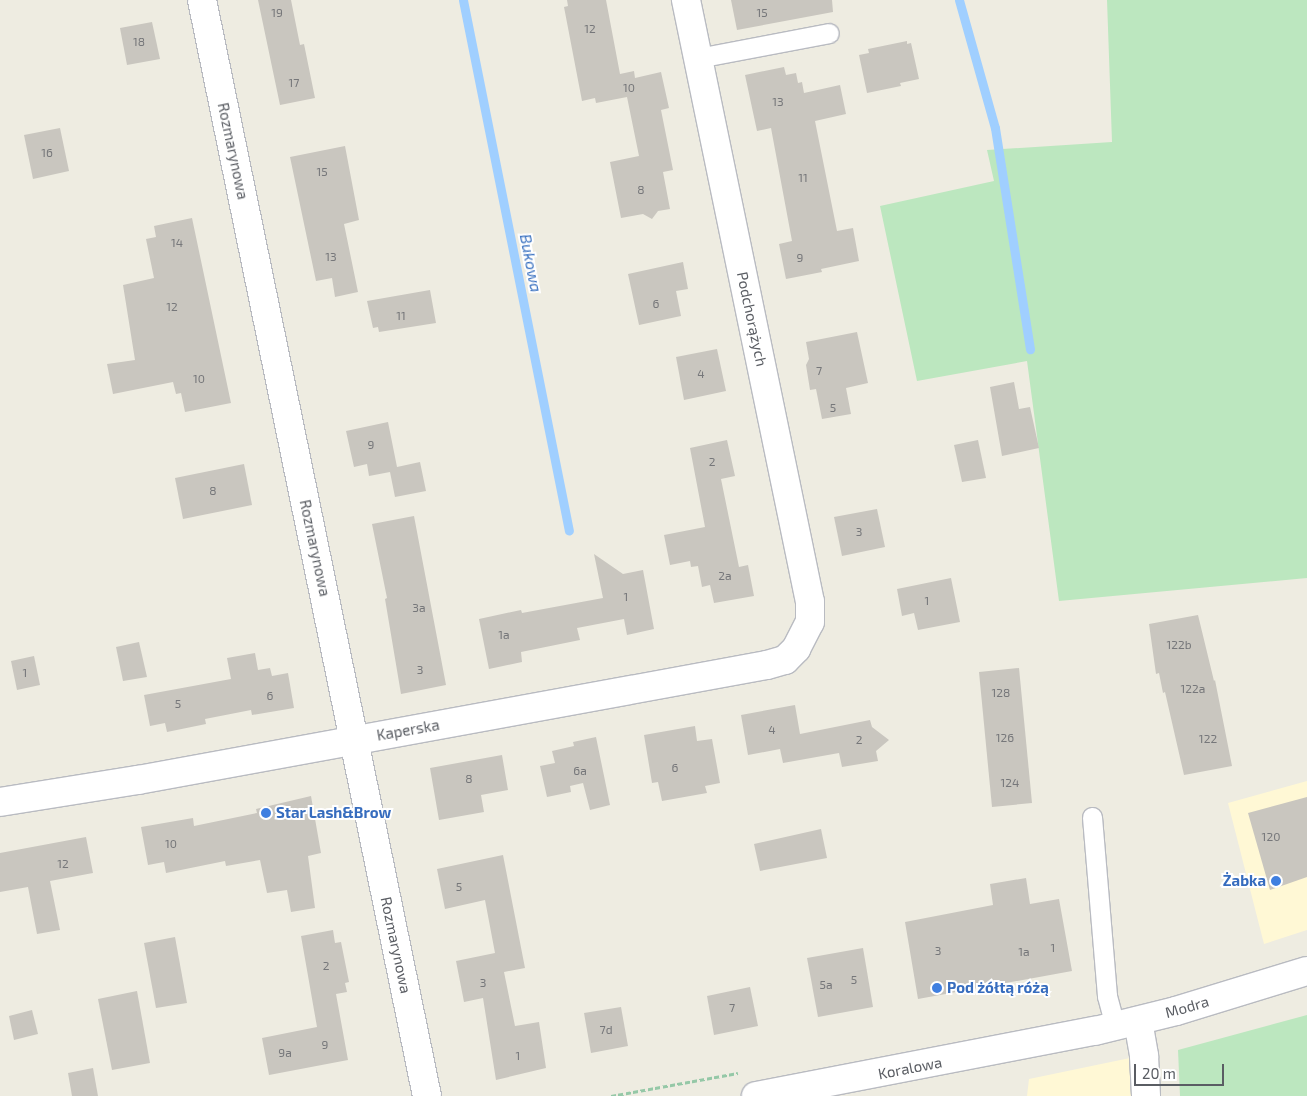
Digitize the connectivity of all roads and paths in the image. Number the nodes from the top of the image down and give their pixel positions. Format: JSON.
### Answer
{"nodes":[{"id":1,"x":202,"y":0,"type":"edge"},
{"id":2,"x":686,"y":0,"type":"edge"},
{"id":3,"x":829,"y":33,"type":"dead end"},
{"id":4,"x":698,"y":58,"type":"junction"},
{"id":5,"x":804,"y":637,"type":"joint"},
{"id":6,"x":354,"y":740,"type":"junction"},
{"id":7,"x":0,"y":802,"type":"edge"},
{"id":8,"x":1092,"y":817,"type":"dead end"},
{"id":9,"x":1307,"y":971,"type":"edge"},
{"id":10,"x":1127,"y":1024,"type":"junction"},
{"id":11,"x":1065,"y":1038,"type":"joint"},
{"id":12,"x":427,"y":1096,"type":"edge"},
{"id":13,"x":756,"y":1096,"type":"edge"},
{"id":14,"x":1146,"y":1096,"type":"edge"}],
"edges":[{"from":1,"to":6,"type":"street","name":"Rozmarynowa"},
{"from":2,"to":4,"type":"street","name":"Podchorążych"},
{"from":3,"to":4,"type":"lane"},
{"from":4,"to":5,"type":"street","name":"Podchorążych"},
{"from":5,"to":6,"type":"street","name":"Kaperska"},
{"from":6,"to":7,"type":"street","name":"Kaperska"},
{"from":6,"to":12,"type":"street","name":"Rozmarynowa"},
{"from":8,"to":10,"type":"lane"},
{"from":9,"to":10,"type":"street","name":"Modra"},
{"from":10,"to":11,"type":"street","name":"Modra"},
{"from":10,"to":14,"type":"street"},
{"from":11,"to":13,"type":"street","name":"Koralowa"}]}
